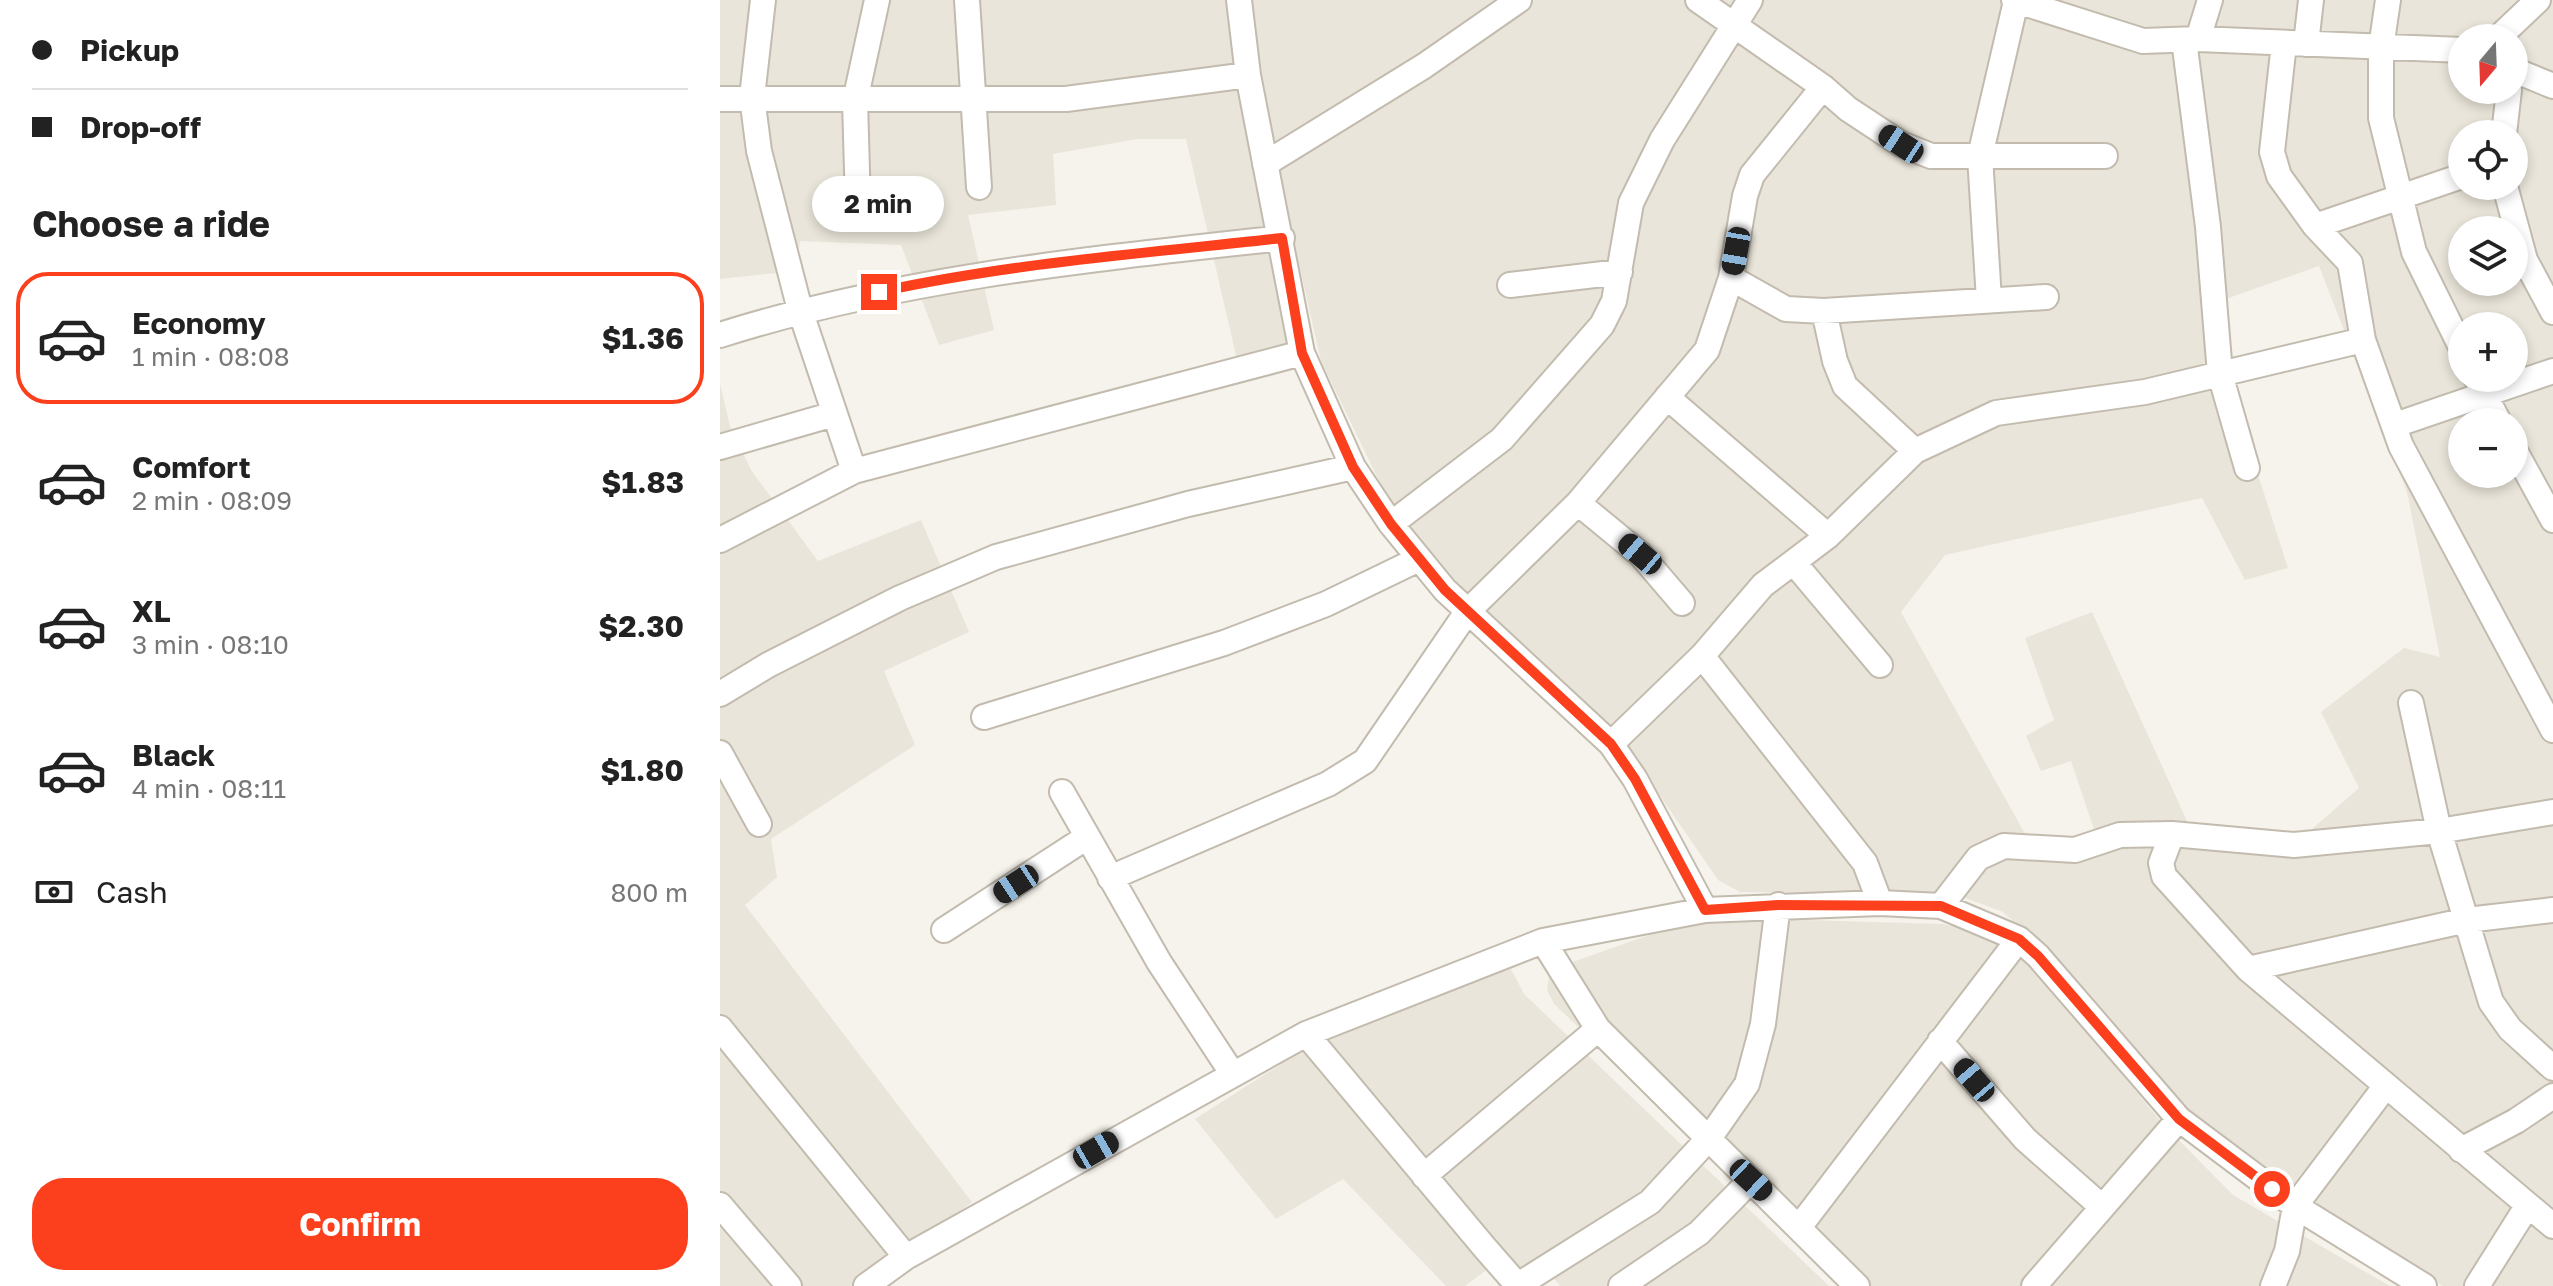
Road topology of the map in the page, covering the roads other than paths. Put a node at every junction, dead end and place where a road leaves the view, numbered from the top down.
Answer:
1 (763, 0) edge
2 (877, 0) edge
3 (967, 0) edge
4 (1239, 0) edge
5 (1519, 0) edge
6 (1698, 0) edge
7 (1750, 0) edge
8 (2015, 0) edge
9 (2210, 0) edge
10 (2311, 0) edge
11 (2388, 0) edge
12 (2538, 0) edge
13 (1733, 22) junction
14 (2516, 24) edge
15 (2191, 39) junction
16 (2295, 44) junction
17 (2381, 48) junction
18 (2448, 50) edge
19 (1248, 75) junction
20 (2528, 76) edge
21 (2553, 86) edge
22 (1823, 87) junction
23 (752, 97) junction
24 (720, 99) edge
25 (974, 100) junction
26 (855, 101) junction
27 (1980, 156) junction
28 (2105, 156) dead end
29 (1265, 164) junction
30 (2448, 181) edge
31 (979, 187) dead end
32 (2401, 196) junction
33 (2509, 200) edge
34 (858, 206) dead end
35 (2315, 226) junction
36 (1282, 238) junction
37 (1620, 272) junction
38 (1731, 278) junction
39 (1510, 285) dead end
40 (2046, 297) dead end
41 (1989, 300) junction
42 (800, 310) junction
43 (1824, 311) junction
44 (2553, 312) edge
45 (2448, 321) edge
46 (720, 335) edge
47 (2363, 340) junction
48 (1302, 353) junction
49 (2553, 371) edge
50 (2220, 374) junction
51 (2528, 376) edge
52 (2467, 392) edge
53 (1667, 397) junction
54 (834, 414) junction
55 (2395, 425) junction
56 (720, 447) edge
57 (1915, 451) junction
58 (1353, 467) junction
59 (2247, 468) dead end
60 (854, 471) junction
61 (2528, 474) edge
62 (1578, 503) junction
63 (2553, 520) edge
64 (1391, 524) junction
65 (1828, 536) junction
66 (720, 540) edge
67 (1419, 559) junction
68 (1795, 564) junction
69 (1682, 603) dead end
70 (1467, 612) junction
71 (1702, 656) junction
72 (1880, 665) dead end
73 (720, 694) edge
74 (2411, 703) dead end
75 (984, 717) dead end
76 (2553, 730) edge
77 (1611, 744) junction
78 (720, 753) edge
79 (1062, 792) dead end
80 (2553, 812) edge
81 (759, 824) dead end
82 (2439, 831) junction
83 (2172, 834) junction
84 (1087, 837) junction
85 (1110, 878) junction
86 (1880, 903) junction
87 (1778, 905) junction
88 (1941, 906) junction
89 (1705, 910) junction
90 (2553, 910) edge
91 (2467, 920) junction
92 (944, 930) dead end
93 (2019, 939) junction
94 (1543, 941) junction
95 (2248, 969) junction
96 (720, 1028) edge
97 (1598, 1029) junction
98 (1306, 1034) junction
99 (1940, 1041) junction
100 (2553, 1068) edge
101 (1232, 1073) junction
102 (2385, 1087) junction
103 (2553, 1096) edge
104 (2179, 1119) junction
105 (1710, 1137) junction
106 (2461, 1150) junction
107 (1424, 1176) junction
108 (1751, 1180) junction
109 (720, 1205) edge
110 (2528, 1205) junction
111 (2295, 1206) junction
112 (2102, 1207) junction
113 (1800, 1226) junction
114 (2553, 1226) edge
115 (906, 1257) junction
116 (789, 1286) edge
117 (866, 1286) edge
118 (1621, 1286) edge
119 (1857, 1286) edge
120 (2034, 1286) edge
121 (2273, 1286) edge
122 (2424, 1286) edge
123 (2477, 1286) edge

1 - 23 street
2 - 26 street
3 - 25 street
4 - 19 street
5 - 29 street
6 - 13 street
7 - 13 street
8 - 15 street
8 - 27 street
9 - 15 street
10 - 16 street
11 - 17 street
12 - 14 street
13 - 22 street
13 - 37 street
15 - 16 street
15 - 50 street
16 - 17 street
16 - 35 street
17 - 18 street
17 - 32 street
19 - 25 street
19 - 29 street
20 - 21 street
22 - 27 street
22 - 38 street
23 - 24 street
23 - 26 street
23 - 42 street
25 - 26 street
25 - 31 street
26 - 34 street
27 - 28 street
27 - 41 street
29 - 36 street
30 - 32 street
32 - 35 street
32 - 45 street
33 - 44 street
35 - 47 street
36 - 42 street
36 - 48 street
37 - 39 street
37 - 64 street
38 - 43 street
38 - 53 street
40 - 41 street
41 - 43 street
42 - 46 street
42 - 54 street
43 - 57 street
47 - 50 street
47 - 55 street
48 - 58 street
48 - 60 street
49 - 51 street
50 - 57 street
50 - 59 street
52 - 55 street
53 - 62 street
53 - 65 street
54 - 56 street
54 - 60 street
55 - 76 street
57 - 65 street
58 - 64 street
58 - 73 street
60 - 66 street
61 - 63 street
62 - 69 street
62 - 70 street
64 - 67 street
65 - 68 street
67 - 70 street
67 - 75 street
68 - 71 street
68 - 72 street
70 - 77 street
70 - 85 street
71 - 77 street
71 - 86 street
74 - 82 street
77 - 89 street
78 - 81 street
79 - 84 street
80 - 82 street
82 - 83 street
82 - 91 street
83 - 88 street
83 - 95 street
84 - 85 street
84 - 92 street
85 - 101 street
86 - 87 street
86 - 88 street
87 - 89 street
87 - 105 street
88 - 93 street
89 - 94 street
90 - 91 street
91 - 95 street
91 - 100 street
93 - 99 street
93 - 104 street
94 - 97 street
94 - 98 street
95 - 102 street
96 - 115 street
97 - 105 street
97 - 107 street
98 - 101 street
98 - 107 street
99 - 112 street
99 - 113 street
101 - 115 street
102 - 106 street
102 - 111 street
103 - 106 street
104 - 111 street
104 - 112 street
105 - 107 street
105 - 108 street
106 - 110 street
108 - 113 street
108 - 118 street
109 - 116 street
110 - 114 street
110 - 123 street
111 - 121 street
111 - 122 street
112 - 120 street
113 - 119 street
115 - 117 street

